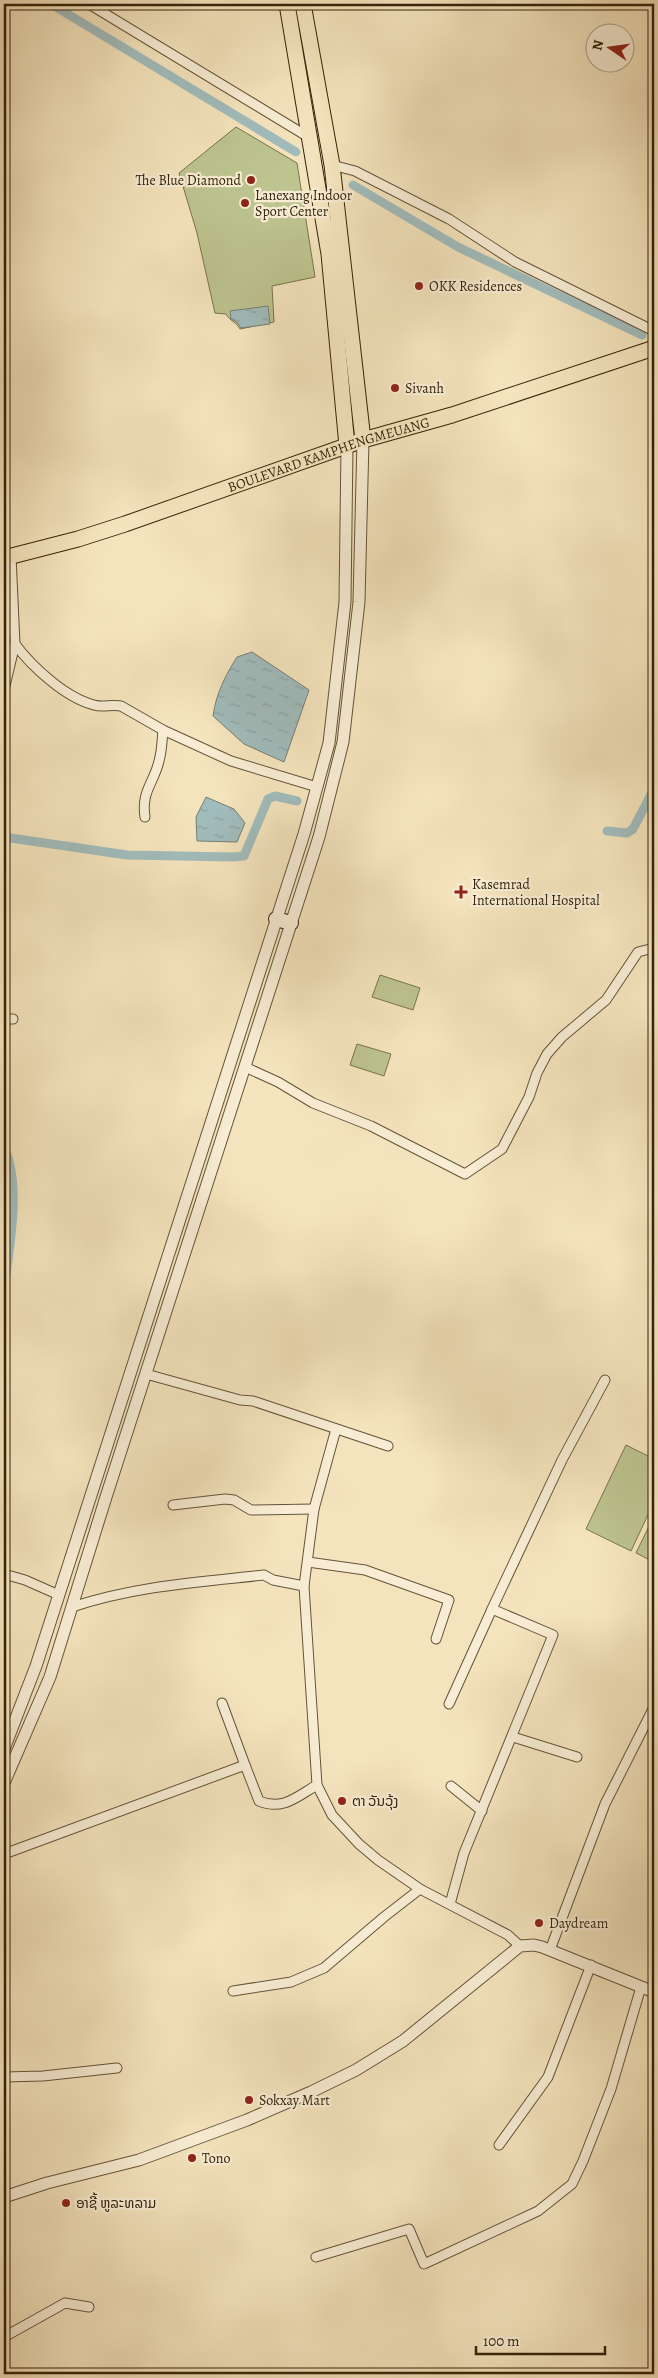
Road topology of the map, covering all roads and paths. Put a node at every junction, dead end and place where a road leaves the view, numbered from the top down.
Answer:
1 (89, 4) edge
2 (287, 4) edge
3 (303, 4) edge
4 (310, 138) junction
5 (332, 165) junction
6 (654, 331) edge
7 (654, 348) edge
8 (364, 440) junction
9 (347, 446) junction
10 (8, 557) edge
11 (15, 644) junction
12 (4, 690) edge
13 (163, 730) junction
14 (317, 787) junction
15 (145, 816) dead end
16 (276, 919) junction
17 (291, 923) junction
18 (654, 948) edge
19 (245, 1067) junction
20 (146, 1374) junction
21 (605, 1380) dead end
22 (336, 1429) junction
23 (388, 1446) dead end
24 (173, 1506) dead end
25 (314, 1509) junction
26 (308, 1562) junction
27 (4, 1574) edge
28 (304, 1586) junction
29 (59, 1595) junction
30 (72, 1607) junction
31 (492, 1609) junction
32 (436, 1639) dead end
33 (222, 1703) dead end
34 (449, 1704) dead end
35 (654, 1707) edge
36 (513, 1737) junction
37 (4, 1749) edge
38 (576, 1757) dead end
39 (246, 1766) junction
40 (4, 1783) edge
41 (317, 1785) junction
42 (451, 1786) dead end
43 (482, 1811) junction
44 (4, 1854) edge
45 (420, 1889) junction
46 (450, 1904) junction
47 (520, 1946) junction
48 (550, 1950) junction
49 (591, 1965) junction
50 (641, 1987) junction
51 (232, 1991) dead end
52 (654, 1992) edge
53 (117, 2068) dead end
54 (4, 2078) edge
55 (499, 2145) dead end
56 (4, 2197) edge
57 (316, 2257) dead end
58 (89, 2306) dead end
59 (4, 2337) edge

1 - 4 street
2 - 4 main road
3 - 5 main road
4 - 9 main road
5 - 6 street
5 - 8 main road
7 - 8 main road, BOULEVARD KAMPHENGMEUANG
8 - 9 main road, BOULEVARD KAMPHENGMEUANG
8 - 17 street
9 - 10 main road, BOULEVARD KAMPHENGMEUANG
9 - 14 street
10 - 11 street
11 - 12 street
11 - 13 street
13 - 14 street
13 - 15 street
14 - 16 street
16 - 17 main road
16 - 29 street
17 - 19 street
18 - 19 street
19 - 20 street
20 - 22 street
20 - 30 street
21 - 31 street
22 - 23 street
22 - 25 street
24 - 25 street
25 - 26 street
26 - 28 street
26 - 32 street
27 - 29 street
28 - 30 street
28 - 41 street
29 - 37 street
30 - 40 street
31 - 34 street
31 - 36 street
33 - 39 street
35 - 48 street
36 - 38 street
36 - 43 street
39 - 41 street
39 - 44 street
41 - 45 street
42 - 43 street
43 - 46 street
45 - 46 street
45 - 51 street
46 - 47 street
47 - 48 street
47 - 56 street
48 - 49 street
49 - 50 street
49 - 55 street
50 - 52 street
50 - 57 street
53 - 54 street
58 - 59 street

